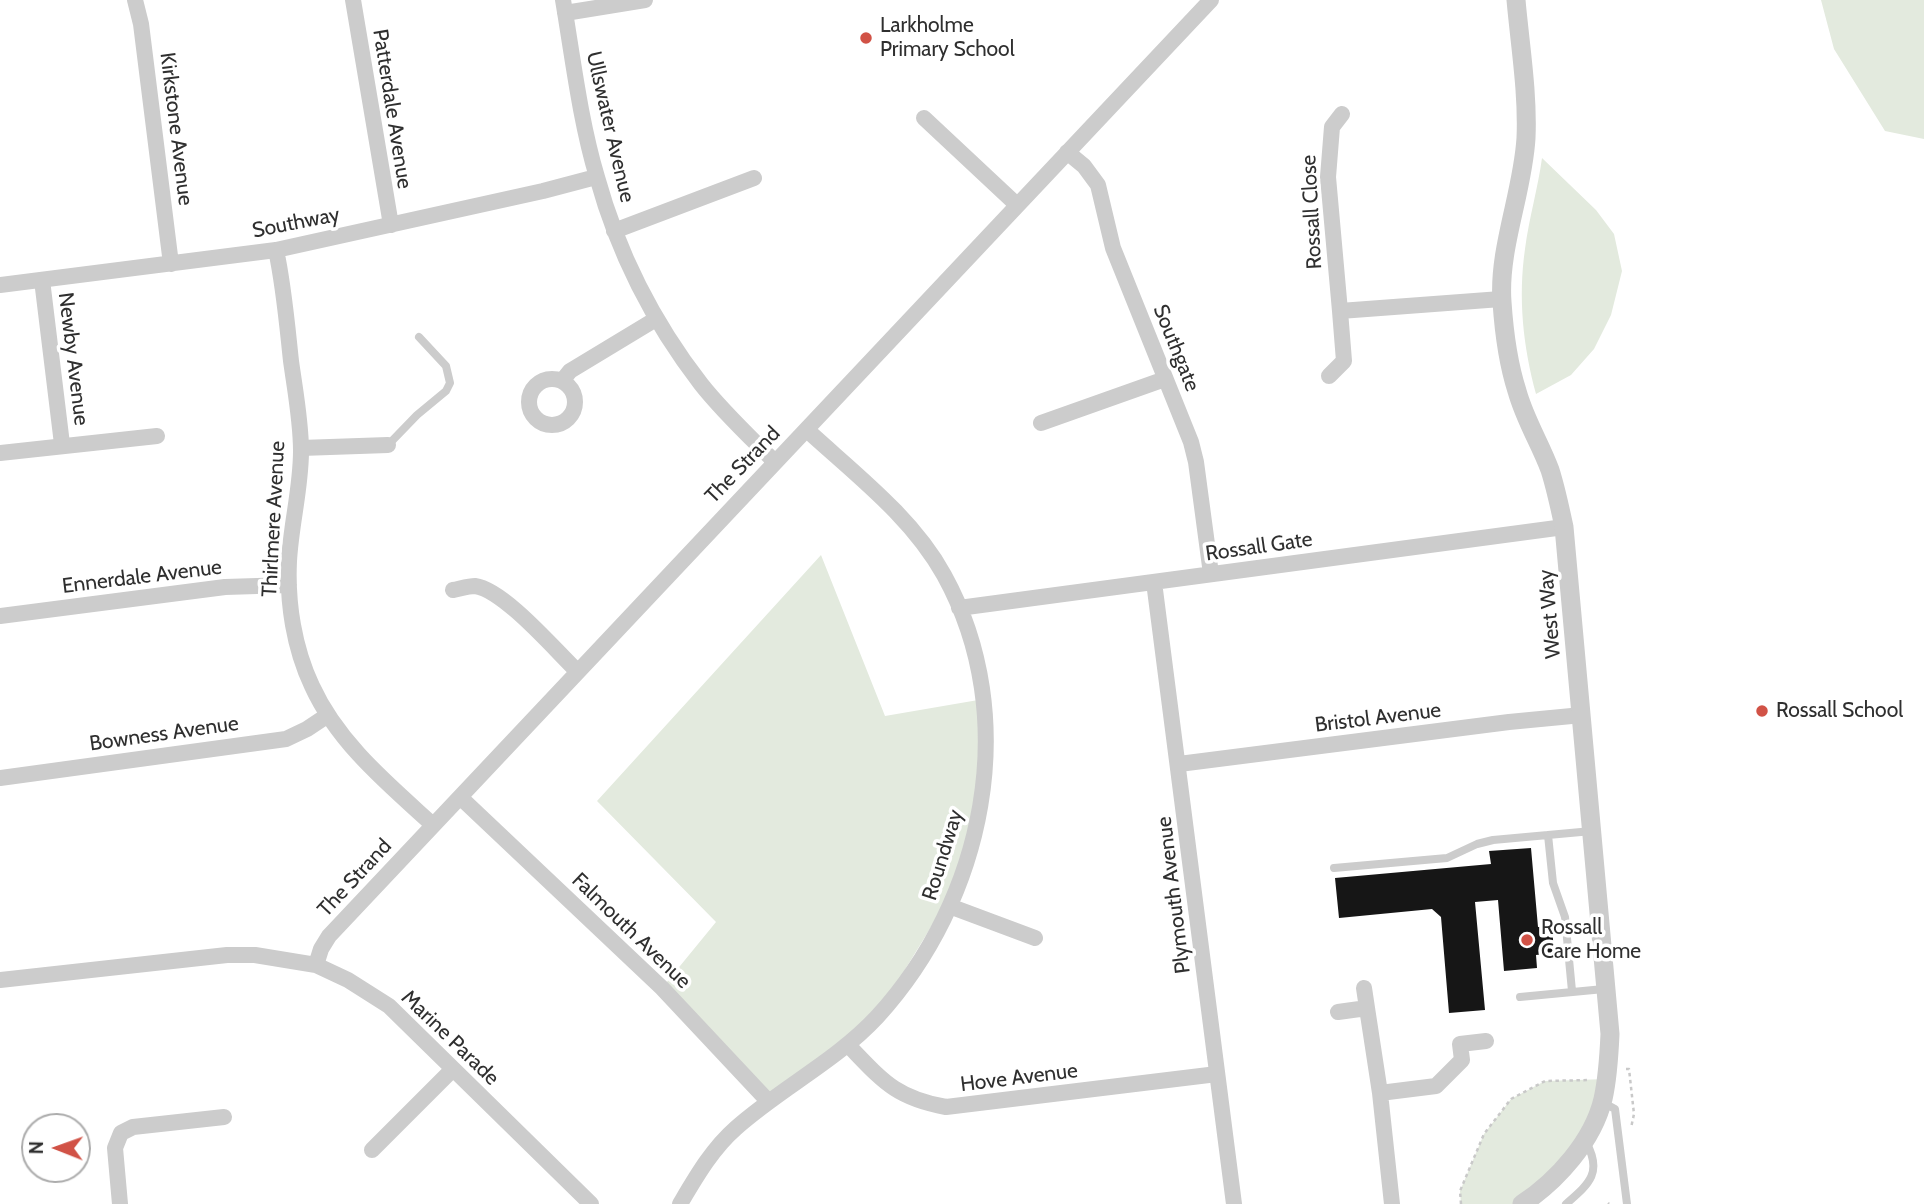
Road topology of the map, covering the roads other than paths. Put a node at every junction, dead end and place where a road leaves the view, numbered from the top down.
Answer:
1 (135, 0) edge
2 (354, 0) edge
3 (645, 0) edge
4 (1211, 0) edge
5 (1516, 0) edge
6 (564, 6) edge
7 (1342, 114) dead end
8 (924, 118) dead end
9 (1067, 152) junction
10 (596, 177) junction
11 (754, 178) dead end
12 (1017, 205) junction
13 (391, 225) junction
14 (614, 231) junction
15 (276, 250) junction
16 (171, 264) junction
17 (42, 279) junction
18 (0, 285) edge
19 (1502, 299) junction
20 (1340, 311) junction
21 (656, 319) junction
22 (419, 337) dead end
23 (1329, 376) dead end
24 (1165, 379) junction
25 (562, 382) dead end
26 (1041, 423) dead end
27 (807, 429) junction
28 (157, 436) dead end
29 (62, 444) junction
30 (388, 445) joint
31 (301, 448) junction
32 (0, 453) edge
33 (774, 461) junction
34 (1564, 527) junction
35 (1211, 574) junction
36 (1154, 582) junction
37 (289, 585) junction
38 (453, 590) dead end
39 (960, 608) junction
40 (0, 616) edge
41 (577, 671) junction
42 (328, 715) junction
43 (1582, 715) junction
44 (1179, 764) junction
45 (0, 778) edge
46 (460, 797) junction
47 (433, 825) junction
48 (1592, 831) junction
49 (1548, 835) junction
50 (1334, 868) dead end
51 (952, 907) junction
52 (1035, 938) dead end
53 (316, 965) junction
54 (0, 980) edge
55 (1364, 988) dead end
56 (1607, 989) junction
57 (1573, 992) junction
58 (1520, 997) dead end
59 (1367, 1008) junction
60 (1338, 1012) dead end
61 (1486, 1041) dead end
62 (848, 1045) junction
63 (453, 1069) junction
64 (1217, 1074) junction
65 (1380, 1093) junction
66 (768, 1101) junction
67 (1602, 1102) junction
68 (224, 1117) dead end
69 (1584, 1139) junction
70 (372, 1150) dead end
71 (120, 1204) edge
72 (591, 1204) edge
73 (680, 1204) edge
74 (1234, 1204) edge
75 (1392, 1204) edge
76 (1522, 1204) edge
77 (1566, 1204) edge
78 (1627, 1204) edge

1 - 16 street, Kirkstone Avenue
2 - 13 street, Patterdale Avenue
3 - 6 street
4 - 9 street, The Strand
5 - 19 street, West Way
6 - 10 street, Ullswater Avenue
7 - 20 street, Rossall Close
8 - 12 street
9 - 12 street, The Strand
9 - 24 street, Southgate
10 - 13 street, Southway
10 - 14 street, Ullswater Avenue
11 - 14 street
12 - 27 street, The Strand
13 - 15 street, Southway
14 - 21 street, Ullswater Avenue
15 - 16 street, Southway
15 - 31 street, Thirlmere Avenue
16 - 17 street, Southway
17 - 18 street, Southway
17 - 29 street, Newby Avenue
19 - 20 street
19 - 34 street, West Way
20 - 23 street, Rossall Close
21 - 25 street
21 - 33 street, Ullswater Avenue
22 - 30 lane
24 - 26 street
24 - 35 street, Southgate
27 - 33 street, The Strand
27 - 39 street, Roundway
28 - 29 street, Newby Avenue
29 - 32 street, Newby Avenue
30 - 31 street
31 - 37 street, Thirlmere Avenue
33 - 41 street, The Strand
34 - 35 street, Rossall Gate
34 - 43 street, West Way
35 - 36 street, Rossall Gate
36 - 39 street, Rossall Gate
36 - 44 street, Plymouth Avenue
37 - 40 street, Ennerdale Avenue
37 - 42 street, Thirlmere Avenue
38 - 41 street
39 - 51 street, Roundway
41 - 46 street, The Strand
42 - 45 street, Bowness Avenue
42 - 47 street, Thirlmere Avenue
43 - 44 street, Bristol Avenue
43 - 48 street, West Way
44 - 64 street, Plymouth Avenue
46 - 47 street, The Strand
46 - 66 street, Falmouth Avenue
47 - 53 street, The Strand
48 - 49 lane
48 - 56 street, West Way
49 - 50 lane
49 - 57 lane
51 - 52 street
51 - 62 street, Roundway
53 - 54 street, Marine Parade
53 - 63 street, Marine Parade
55 - 59 street
56 - 57 lane
56 - 67 street, West Way
57 - 58 lane
59 - 60 street
59 - 65 street
61 - 65 street
62 - 64 street, Hove Avenue
62 - 66 street, Roundway
63 - 70 street
63 - 72 street, Marine Parade
64 - 74 street, Plymouth Avenue
65 - 75 street
66 - 73 street, Roundway
67 - 69 street, West Way
67 - 78 lane
68 - 71 street
69 - 76 street, West Way
69 - 77 lane

